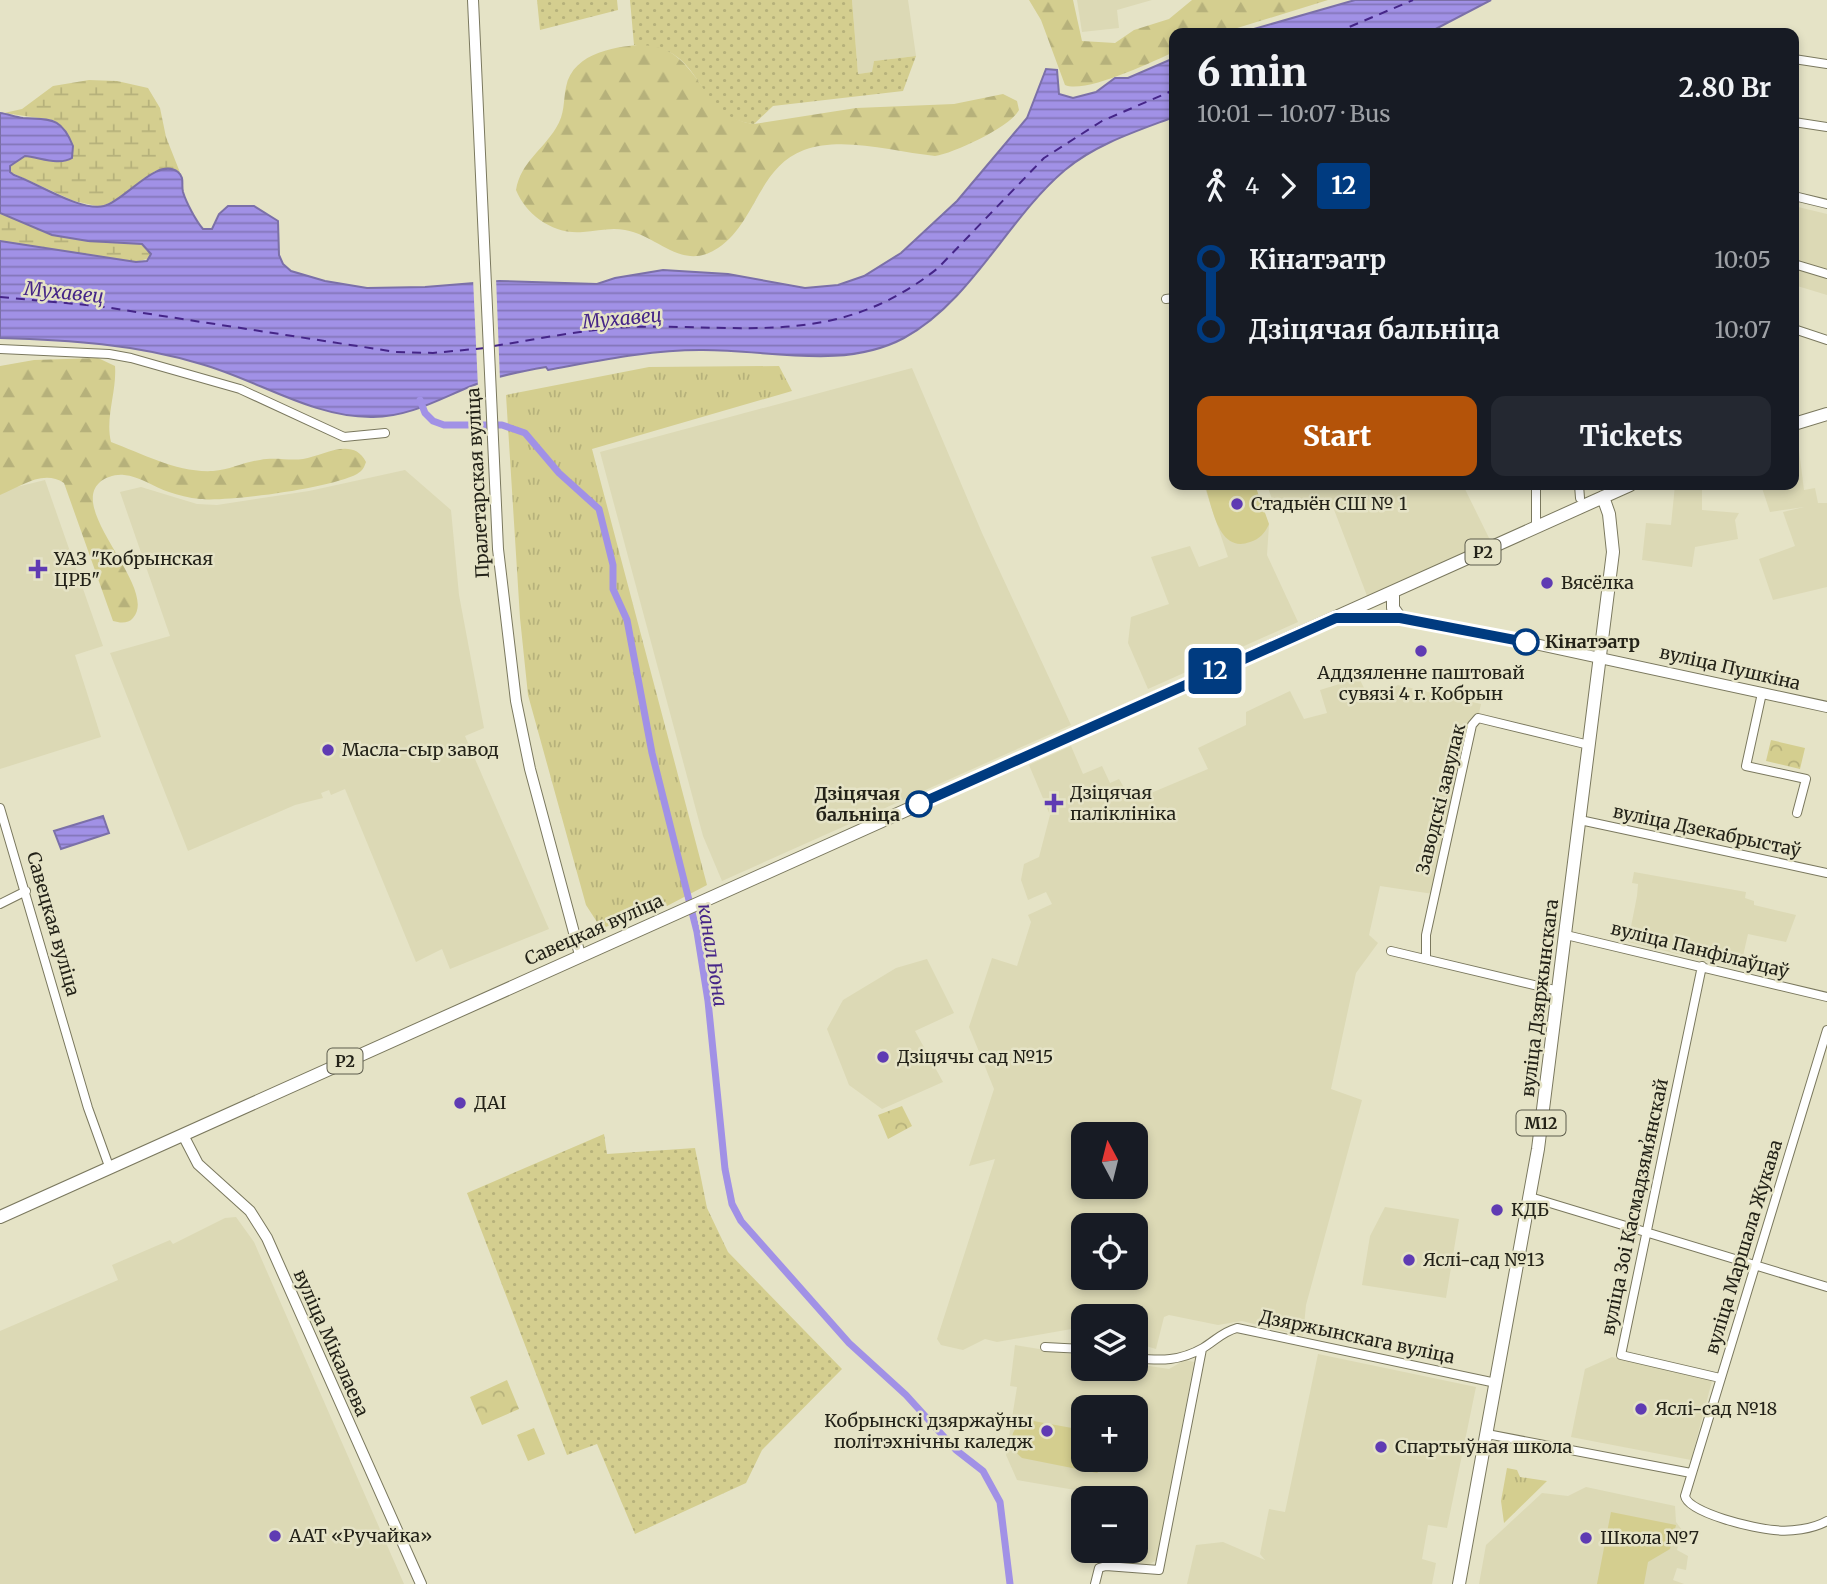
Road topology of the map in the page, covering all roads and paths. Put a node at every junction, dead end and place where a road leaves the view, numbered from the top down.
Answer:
1 (473, 0) edge
2 (1799, 60) edge
3 (1827, 64) edge
4 (1799, 123) edge
5 (1827, 127) edge
6 (1799, 197) edge
7 (1827, 204) edge
8 (1799, 266) edge
9 (1827, 274) edge
10 (1799, 331) edge
11 (1827, 340) edge
12 (0, 349) edge
13 (1827, 414) edge
14 (1799, 422) edge
15 (385, 433) dead end
16 (1536, 490) edge
17 (1579, 490) edge
18 (1619, 490) edge
19 (1603, 497) junction
20 (1580, 498) dead end
21 (1536, 527) junction
22 (1393, 594) junction
23 (1336, 618) junction
24 (1400, 618) junction
25 (1600, 658) junction
26 (1762, 693) junction
27 (1827, 707) edge
28 (1589, 745) junction
29 (0, 808) edge
30 (1797, 813) dead end
31 (1580, 820) junction
32 (1827, 873) edge
33 (26, 891) junction
34 (0, 904) edge
35 (1566, 935) junction
36 (1391, 951) dead end
37 (580, 955) junction
38 (1426, 959) junction
39 (1702, 966) junction
40 (1559, 991) junction
41 (1827, 997) edge
42 (1827, 1030) edge
43 (183, 1135) junction
44 (110, 1169) junction
45 (1530, 1197) junction
46 (0, 1217) edge
47 (1646, 1231) junction
48 (1755, 1264) junction
49 (1827, 1287) edge
50 (1045, 1347) dead end
51 (1071, 1348) edge
52 (1202, 1349) junction
53 (1148, 1359) edge
54 (1720, 1378) junction
55 (1496, 1383) junction
56 (1487, 1434) junction
57 (1691, 1473) junction
58 (1827, 1521) edge
59 (421, 1584) edge
60 (1095, 1584) edge
61 (1459, 1584) edge

1 - 37 main road, Пралетарская вуліца
2 - 3 street
4 - 5 street
6 - 7 street
8 - 9 street
10 - 11 street
12 - 15 street
13 - 14 main road
16 - 21 street
17 - 20 street
18 - 19 main road, Савецкая вуліца / Р2
19 - 21 main road, Савецкая вуліца / Р2
19 - 25 main road, вуліца Дзяржынскага / М12
21 - 22 main road, Савецкая вуліца / Р2
22 - 23 main road, Савецкая вуліца / Р2
22 - 24 main road
23 - 24 main road, вуліца Пушкіна
23 - 37 main road, Савецкая вуліца / Р2
24 - 25 main road, вуліца Пушкіна
25 - 26 main road, вуліца Пушкіна
25 - 28 main road, вуліца Дзяржынскага / М12
26 - 27 main road, вуліца Пушкіна
26 - 30 street
28 - 31 main road, вуліца Дзяржынскага / М12
28 - 38 street, Заводскі завулак
29 - 33 street, Савецкая вуліца
31 - 32 street, вуліца Дзекабрыстаў
31 - 35 main road, вуліца Дзяржынскага / М12
33 - 34 street
33 - 44 street, Савецкая вуліца
35 - 39 street, вуліца Панфілаўцаў
35 - 40 main road, вуліца Дзяржынскага / М12
36 - 38 street
37 - 43 main road, Савецкая вуліца / Р2
38 - 40 street
39 - 41 street, вуліца Панфілаўцаў
39 - 47 street, вуліца Зоі Касмадзямʼянскай
40 - 45 main road, вуліца Дзяржынскага / М12
42 - 48 street, вуліца Маршала Жукава
43 - 44 main road, Савецкая вуліца / Р2
43 - 59 main road, вуліца Мікалаева
44 - 46 main road, Савецкая вуліца / Р2
45 - 47 street
45 - 55 main road, вуліца Дзяржынскага / М12
47 - 48 street
47 - 54 street, вуліца Зоі Касмадзямʼянскай
48 - 49 street
48 - 54 street, вуліца Маршала Жукава
50 - 51 street
52 - 53 street, Дзяржынскага вуліца
52 - 55 street, Дзяржынскага вуліца
52 - 60 street
54 - 57 street, вуліца Маршала Жукава
55 - 56 main road, вуліца Дзяржынскага / М12
56 - 57 street
56 - 61 main road, вуліца Дзяржынскага / М12
57 - 58 street, вуліца Маршала Жукава

